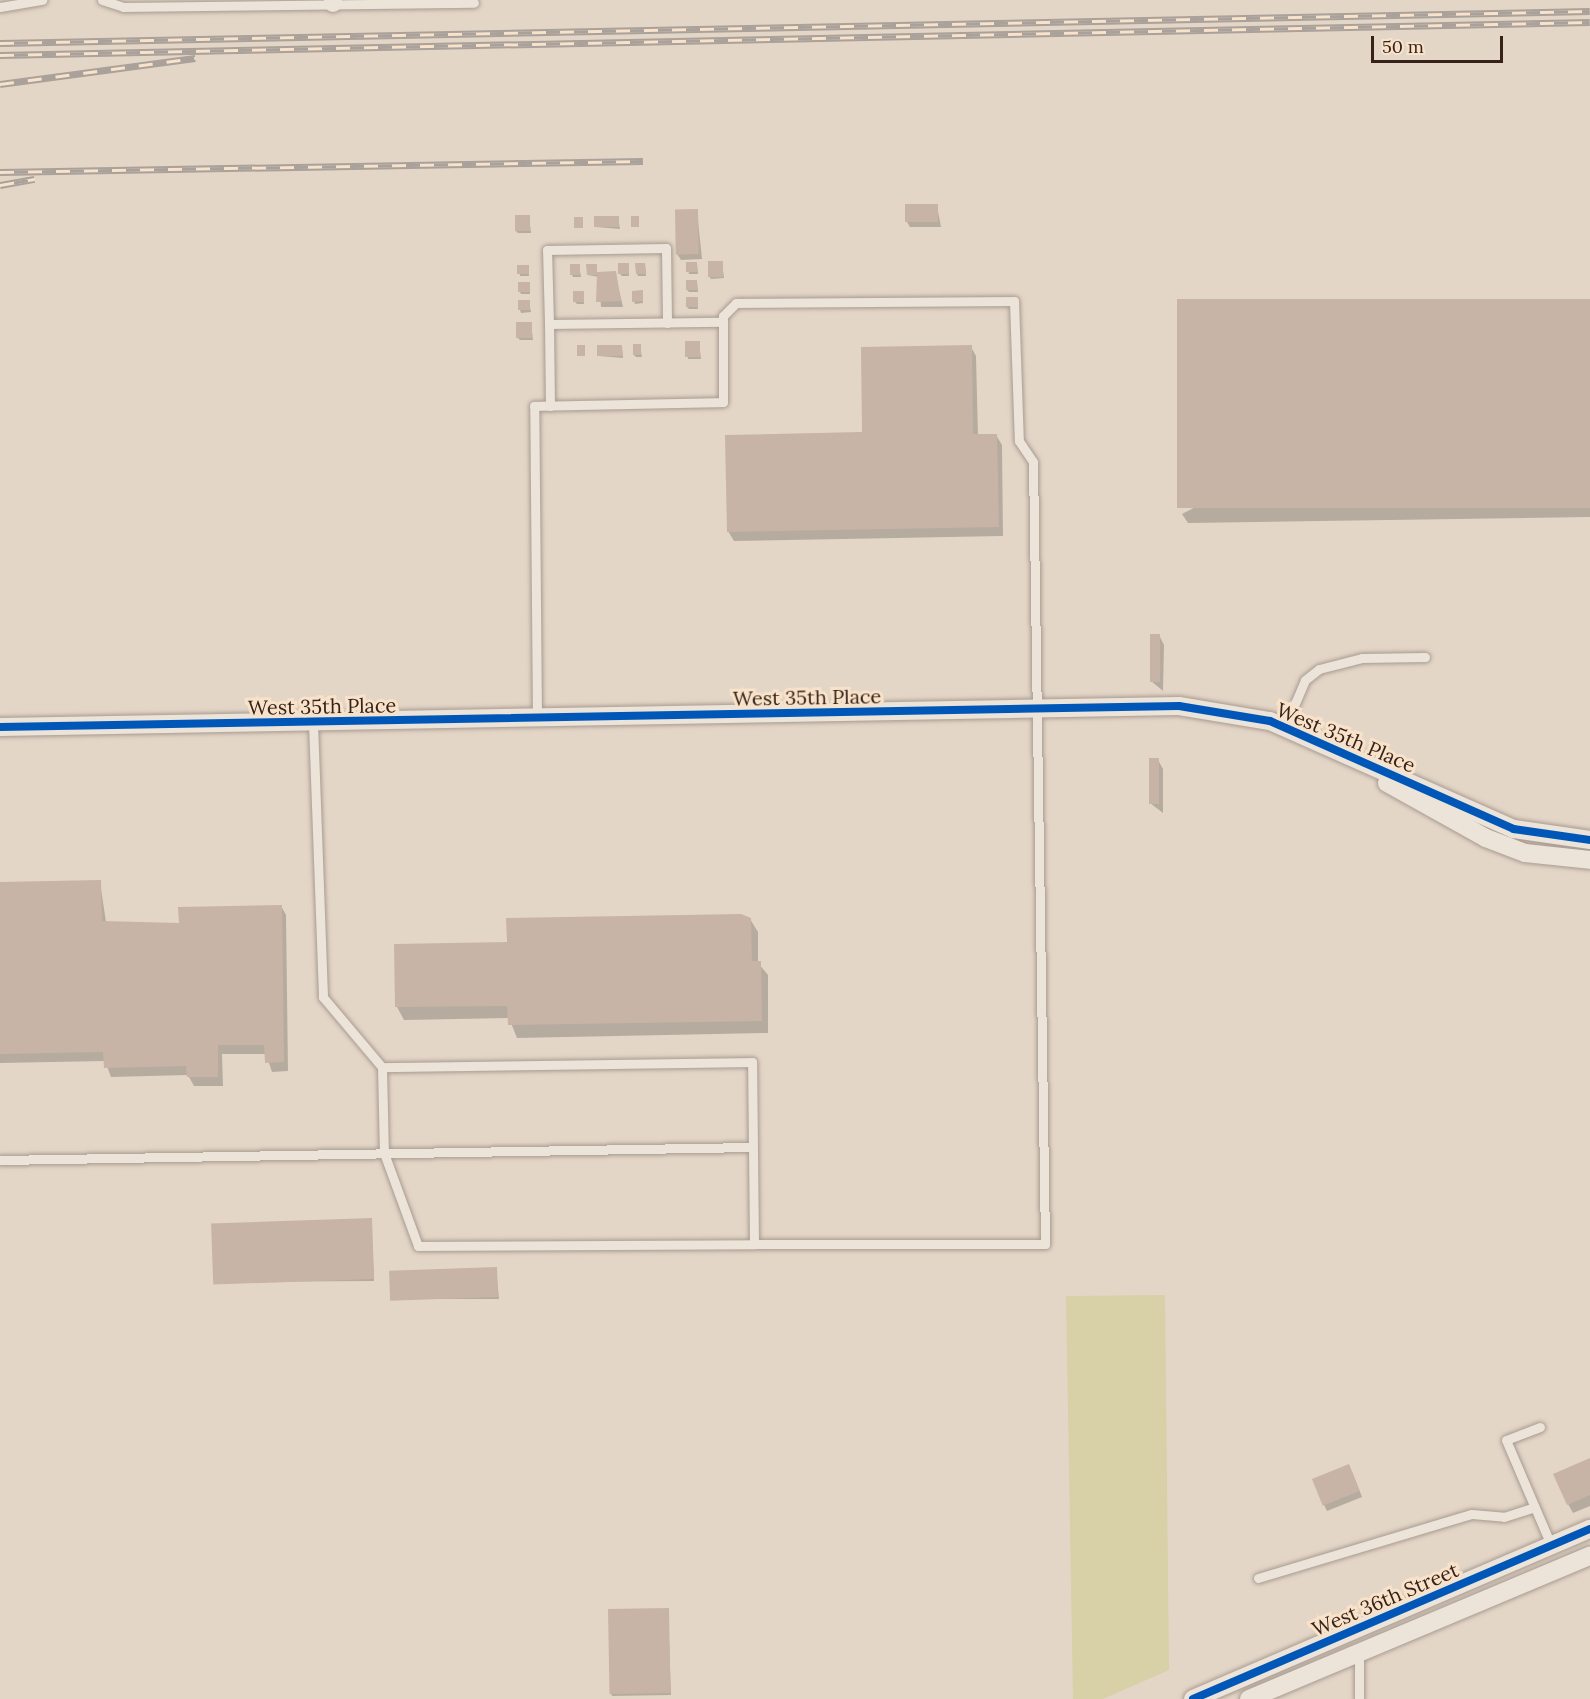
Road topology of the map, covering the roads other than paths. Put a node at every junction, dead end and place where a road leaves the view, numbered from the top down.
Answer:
1 (42, 0) edge
2 (102, 0) edge
3 (333, 1) edge
4 (474, 3) dead end
5 (0, 8) edge
6 (667, 322) junction
7 (723, 322) junction
8 (549, 324) junction
9 (550, 406) junction
10 (1425, 657) dead end
11 (1039, 709) junction
12 (537, 719) junction
13 (313, 723) junction
14 (0, 727) edge
15 (1285, 727) junction
16 (1311, 737) junction
17 (1590, 840) edge
18 (1590, 860) edge
19 (382, 1067) junction
20 (753, 1148) junction
21 (384, 1153) junction
22 (0, 1160) edge
23 (754, 1244) junction
24 (1540, 1427) dead end
25 (1534, 1507) junction
26 (1590, 1528) edge
27 (1551, 1545) junction
28 (1590, 1556) edge
29 (1258, 1578) dead end
30 (1359, 1653) junction
31 (1192, 1699) edge
32 (1249, 1699) edge
33 (1359, 1699) edge

1 - 5 lane
2 - 3 lane
3 - 4 lane
6 - 7 lane
6 - 8 lane
6 - 8 lane
7 - 9 lane
7 - 11 lane
8 - 9 lane
9 - 12 lane
10 - 15 lane
11 - 12 street, West 35th Place
11 - 15 street, West 35th Place
11 - 23 lane
12 - 13 street, West 35th Place
13 - 14 street, West 35th Place
13 - 19 lane
15 - 16 street, West 35th Place
16 - 17 street, West 35th Place
16 - 18 street, West 35th Place
19 - 20 lane
19 - 21 lane
20 - 21 lane
20 - 23 lane
21 - 22 lane
21 - 23 lane
24 - 25 lane
25 - 27 lane
25 - 29 lane
26 - 27 street, West 36th Street
27 - 31 street, West 36th Street
28 - 30 street, West 36th Street
30 - 32 street, West 36th Street
30 - 33 lane

